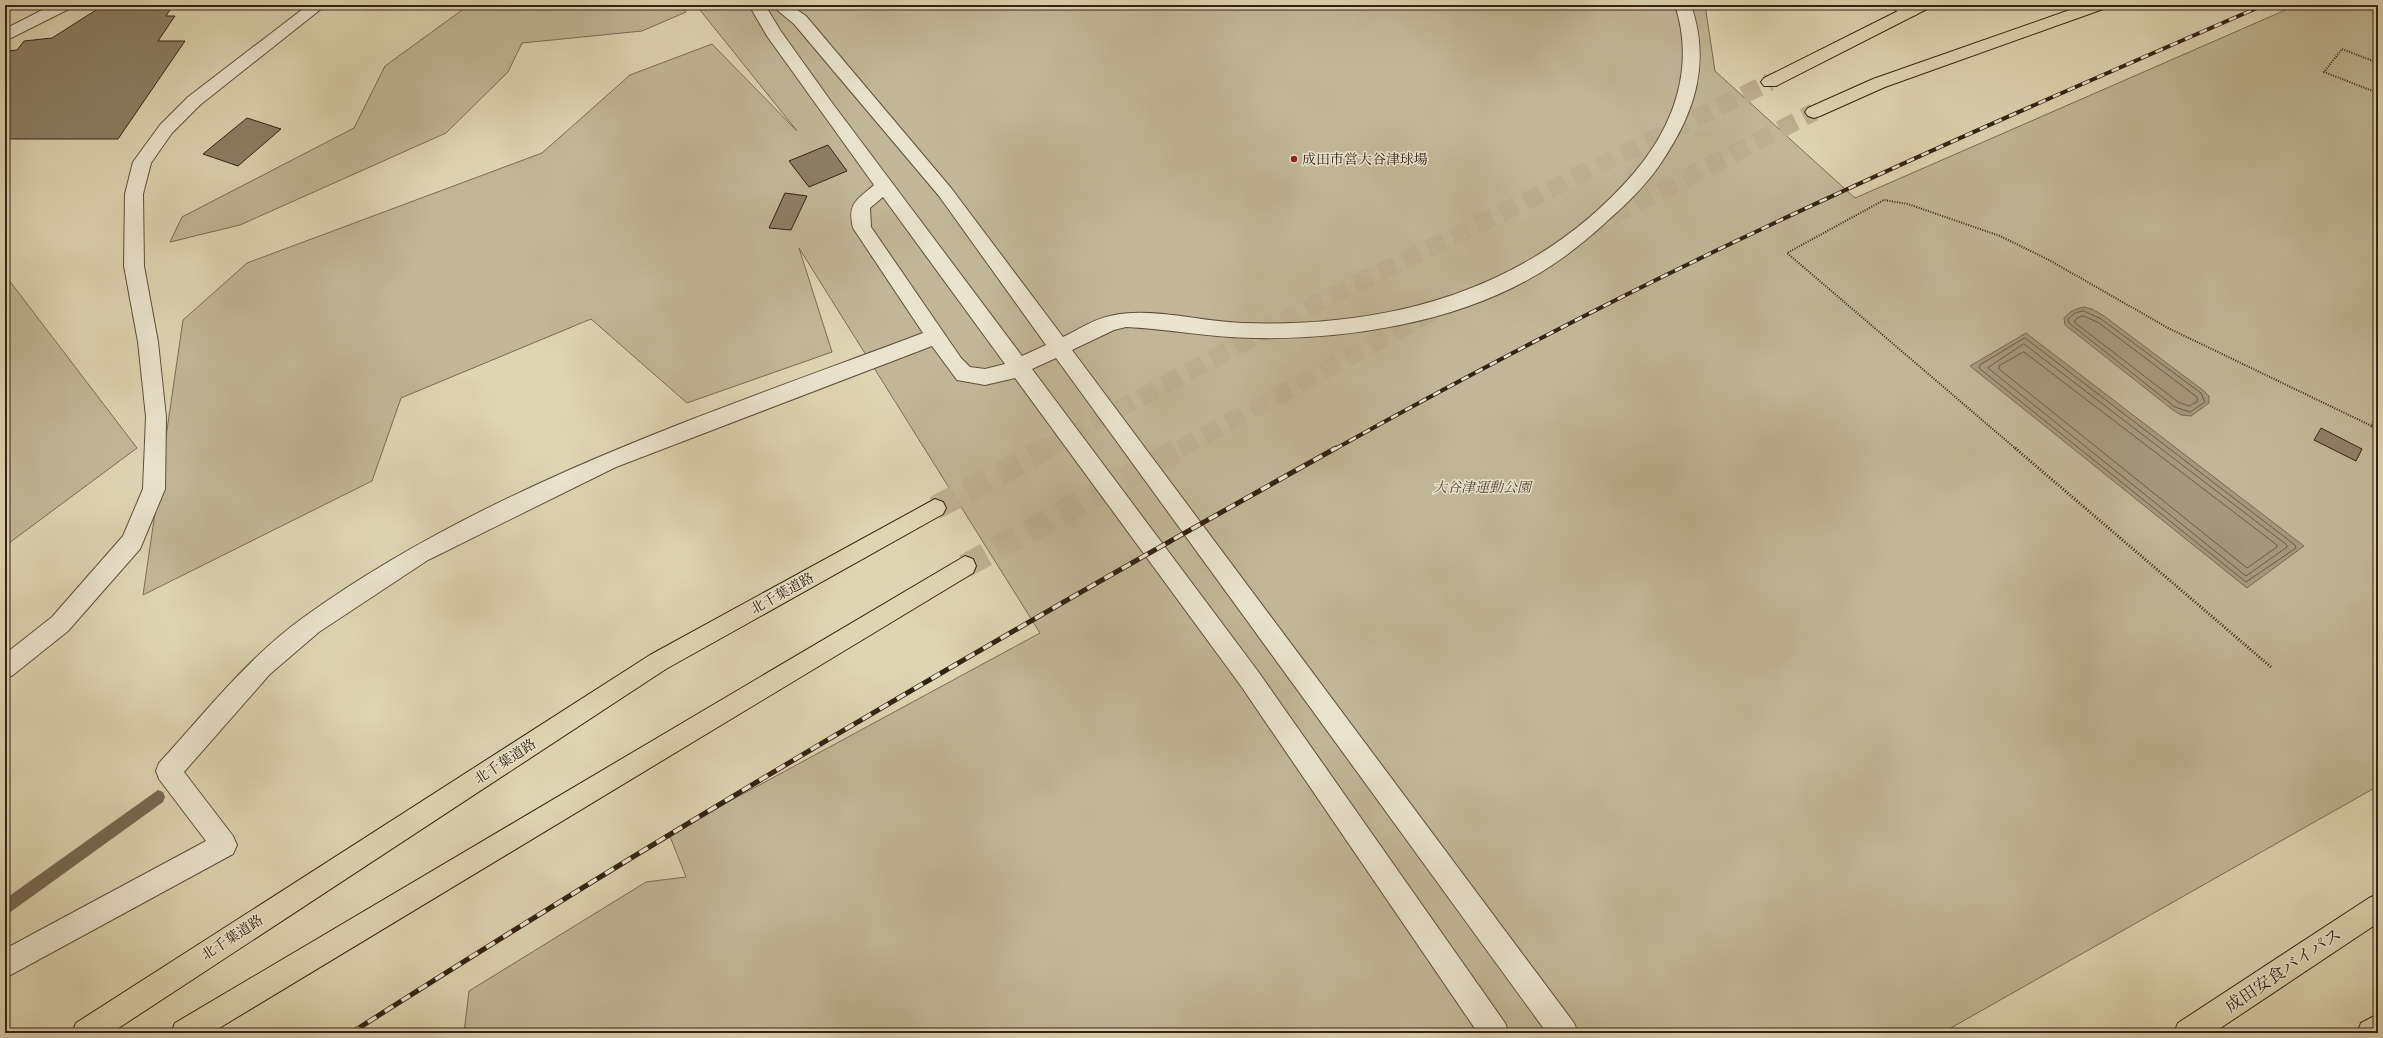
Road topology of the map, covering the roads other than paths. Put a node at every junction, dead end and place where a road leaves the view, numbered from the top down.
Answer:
1 (65, 5) edge
2 (318, 5) edge
3 (756, 5) edge
4 (779, 5) edge
5 (1683, 5) edge
6 (2100, 5) edge
7 (1911, 7) edge
8 (5, 36) edge
9 (1770, 82) tunnel mouth
10 (1814, 112) tunnel mouth
11 (884, 186) junction
12 (936, 336) junction
13 (1059, 347) junction
14 (1018, 367) junction
15 (935, 508) tunnel mouth
16 (965, 566) tunnel mouth
17 (5, 668) edge
18 (2378, 907) edge
19 (5, 964) edge
20 (2378, 1028) edge
21 (86, 1033) edge
22 (185, 1033) edge
23 (1495, 1033) edge
24 (1564, 1033) edge
25 (2188, 1033) edge
26 (2371, 1033) edge

1 - 8 street
2 - 17 street
3 - 11 street
4 - 13 street
5 - 13 street
6 - 10 main road
7 - 9 main road
11 - 12 street
11 - 14 street
12 - 14 street
12 - 19 street
13 - 14 street
13 - 24 street
14 - 23 street
15 - 21 main road, 北千葉道路
16 - 22 main road
18 - 25 main road, 成田安食バイパス
20 - 26 main road

